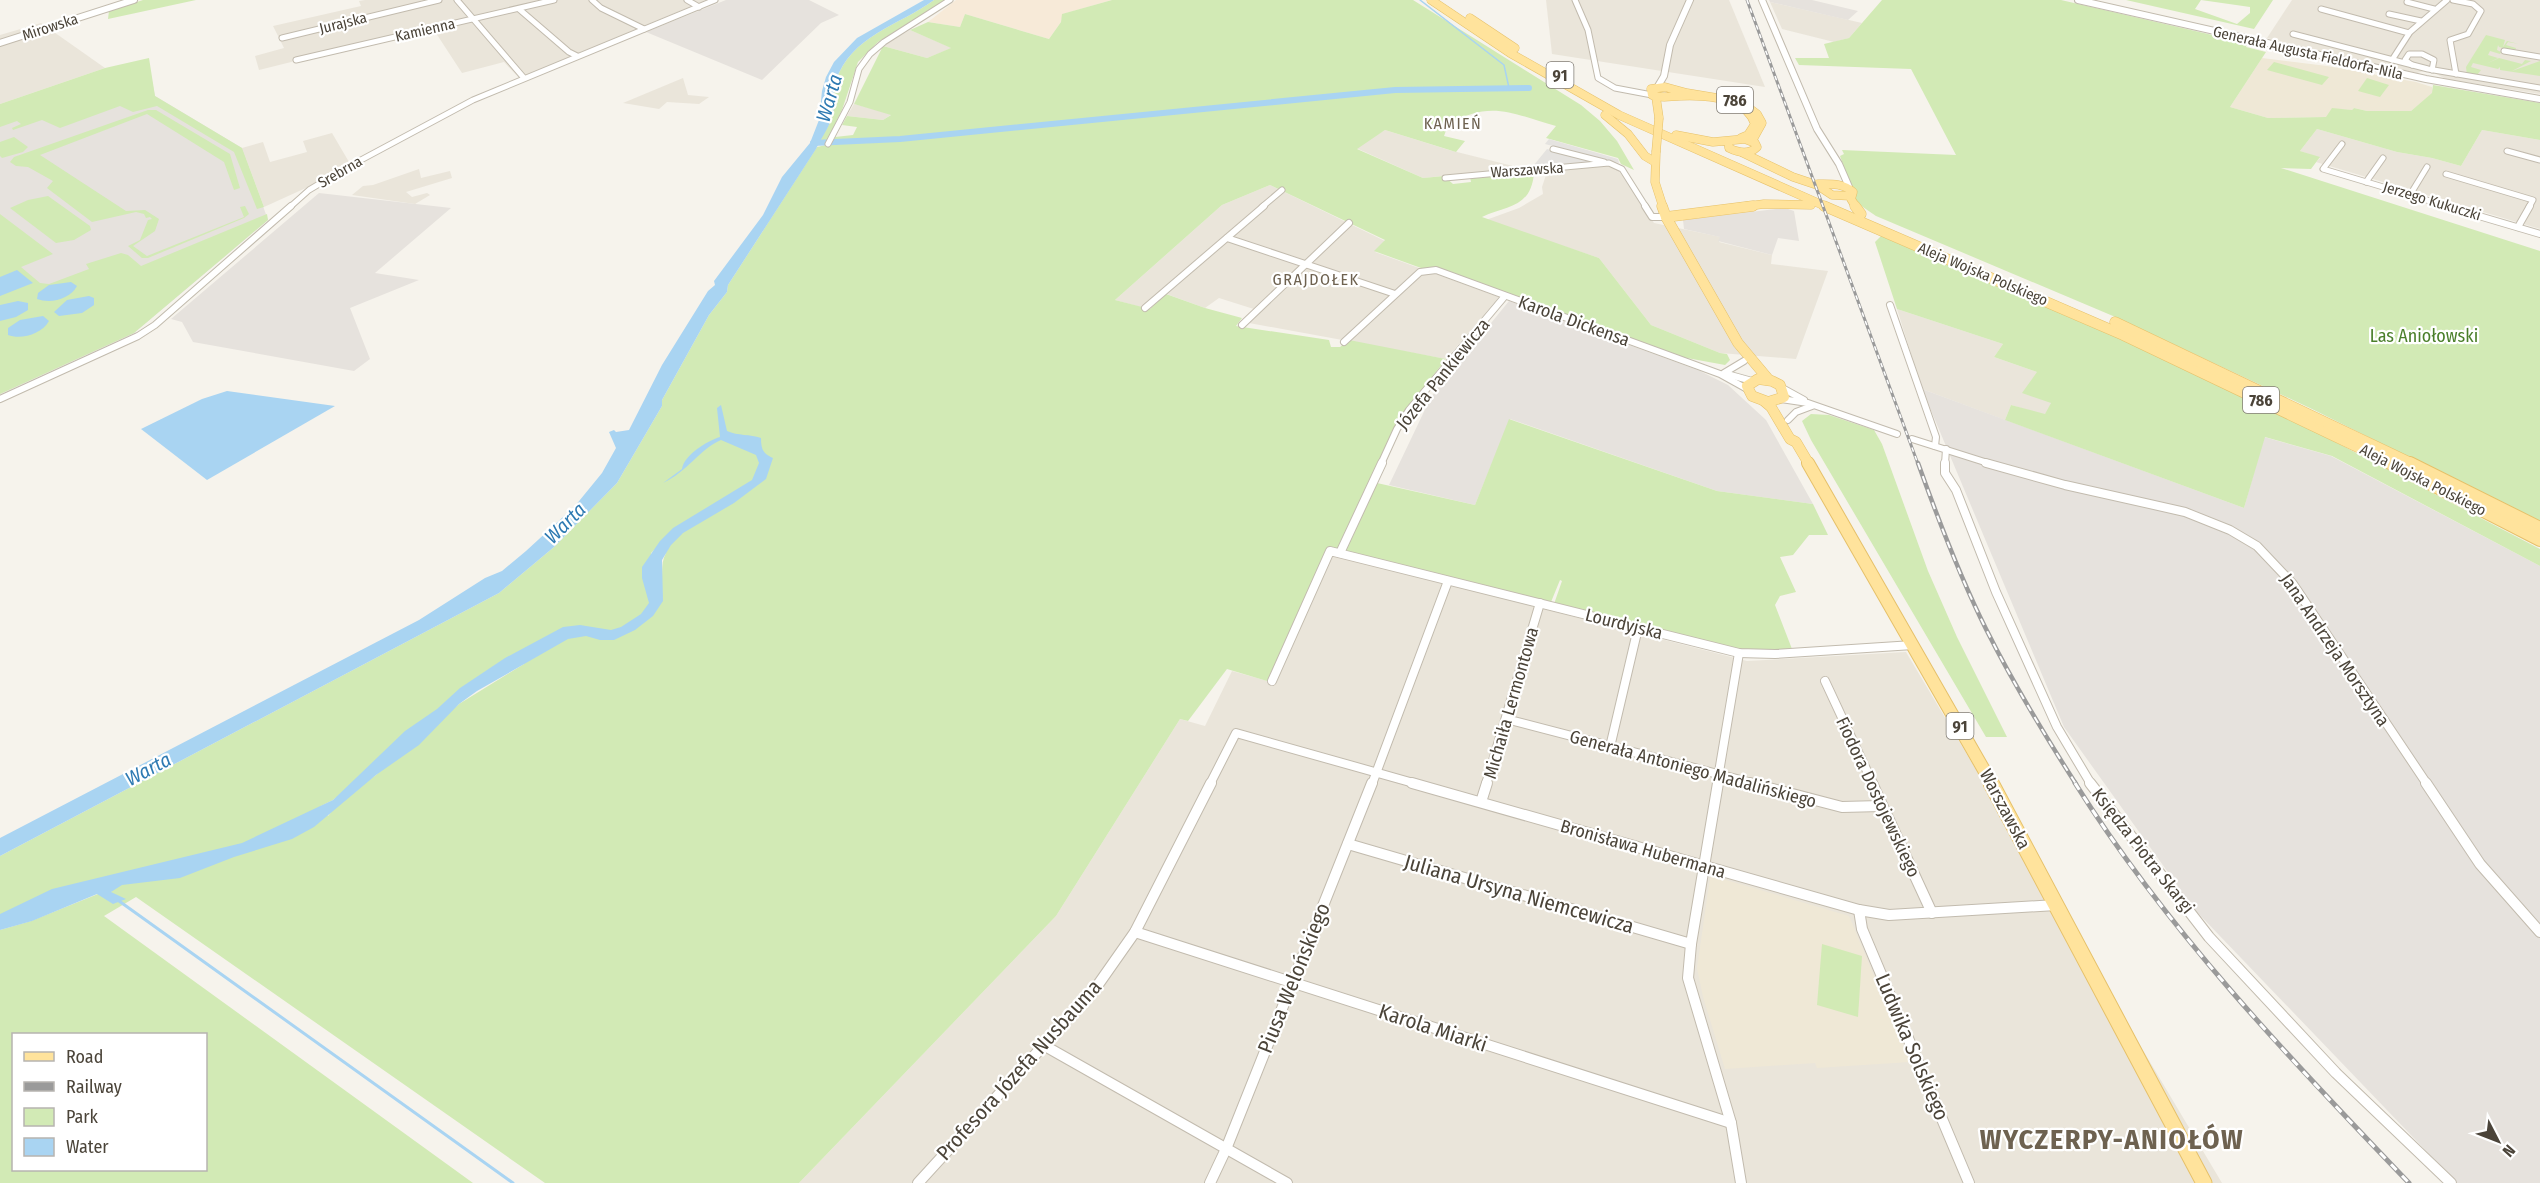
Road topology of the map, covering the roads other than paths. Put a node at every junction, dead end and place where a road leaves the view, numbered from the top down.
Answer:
1 (134, 0) edge
2 (439, 0) edge
3 (458, 0) edge
4 (554, 0) edge
5 (592, 0) edge
6 (687, 0) edge
7 (715, 0) edge
8 (950, 0) edge
9 (1431, 0) edge
10 (1444, 0) edge
11 (1575, 0) edge
12 (1689, 0) edge
13 (1762, 0) edge
14 (2078, 0) edge
15 (2096, 0) edge
16 (2447, 0) edge
17 (2453, 0) edge
18 (2407, 2) dead end
19 (699, 7) junction
20 (519, 9) junction
21 (2321, 9) dead end
22 (2434, 9) junction
23 (2389, 14) dead end
24 (473, 19) junction
25 (2421, 21) junction
26 (644, 29) junction
27 (2409, 33) junction
28 (2293, 34) dead end
29 (282, 38) dead end
30 (0, 44) edge
31 (2504, 51) dead end
32 (577, 56) junction
33 (2540, 57) edge
34 (296, 60) dead end
35 (2392, 60) junction
36 (2414, 66) junction
37 (2429, 72) junction
38 (2456, 74) junction
39 (1664, 76) junction
40 (524, 78) junction
41 (2540, 88) edge
42 (1654, 92) junction
43 (1673, 93) junction
44 (1695, 97) junction
45 (2540, 97) edge
46 (1595, 104) junction
47 (1661, 112) junction
48 (1676, 135) junction
49 (1741, 138) junction
50 (1728, 141) junction
51 (829, 143) dead end
52 (2342, 144) dead end
53 (1753, 146) junction
54 (1553, 148) dead end
55 (2507, 151) dead end
56 (1740, 152) junction
57 (1655, 157) junction
58 (2383, 158) dead end
59 (1760, 160) junction
60 (2540, 160) edge
61 (1609, 163) junction
62 (2427, 167) dead end
63 (2446, 174) dead end
64 (1843, 177) junction
65 (1445, 178) dead end
66 (1758, 179) junction
67 (2366, 182) junction
68 (1830, 186) junction
69 (1282, 190) dead end
70 (1850, 191) junction
71 (2410, 195) junction
72 (1660, 202) junction
73 (1764, 204) junction
74 (1825, 207) junction
75 (1687, 214) junction
76 (1861, 214) junction
77 (1666, 217) junction
78 (1350, 223) dead end
79 (2518, 227) junction
80 (2540, 234) edge
81 (1227, 238) junction
82 (1306, 264) junction
83 (1395, 294) junction
84 (1505, 296) junction
85 (1890, 305) dead end
86 (1145, 308) dead end
87 (1242, 325) dead end
88 (1344, 342) dead end
89 (1738, 343) junction
90 (1744, 361) junction
91 (1722, 374) junction
92 (1769, 380) junction
93 (1750, 383) junction
94 (1781, 396) junction
95 (0, 399) edge
96 (1764, 401) junction
97 (1811, 404) junction
98 (1788, 420) junction
99 (1897, 434) dead end
100 (1912, 439) dead end
101 (1796, 442) junction
102 (1935, 446) junction
103 (1946, 449) junction
104 (2540, 528) edge
105 (2540, 540) edge
106 (1340, 553) junction
107 (1448, 581) junction
108 (1540, 603) junction
109 (1638, 628) junction
110 (1913, 645) junction
111 (1739, 653) junction
112 (1272, 681) dead end
113 (1825, 681) dead end
114 (1506, 719) junction
115 (1236, 734) joint
116 (1610, 747) junction
117 (1377, 773) junction
118 (1718, 776) junction
119 (1481, 802) junction
120 (1881, 806) junction
121 (1348, 844) junction
122 (1704, 867) junction
123 (2057, 905) junction
124 (1859, 910) junction
125 (1932, 913) junction
126 (1135, 932) junction
127 (2540, 932) edge
128 (1691, 944) junction
129 (1291, 983) junction
130 (1045, 1046) junction
131 (1731, 1123) junction
132 (1226, 1149) junction
133 (918, 1183) edge
134 (1210, 1183) edge
135 (1287, 1183) edge
136 (1741, 1183) edge
137 (1969, 1183) edge
138 (2204, 1183) edge
139 (2451, 1183) edge

1 - 30 street, Mirowska
2 - 29 street, Jurajska
3 - 24 street
4 - 20 street, Kamienna
5 - 26 street
6 - 19 street
7 - 19 street, Srebrna
8 - 51 street
9 - 46 main road, Aleja Wojska Polskiego / 91
10 - 48 main road, Aleja Wojska Polskiego / 91
11 - 42 street
12 - 39 street
13 - 64 street
14 - 45 street, Generała Augusta Fieldorfa-Nila
15 - 37 street, Generała Augusta Fieldorfa-Nila
16 - 22 street
17 - 38 street
18 - 22 street
19 - 26 street, Srebrna
20 - 24 street, Kamienna
20 - 32 street
21 - 27 street
22 - 25 street
23 - 25 street
24 - 34 street, Kamienna
24 - 40 street
25 - 27 street
26 - 32 street, Srebrna
27 - 35 street
28 - 35 street
31 - 33 street
32 - 40 street, Srebrna
35 - 36 street
36 - 37 street
36 - 37 street
37 - 38 street
37 - 45 street, Generała Augusta Fieldorfa-Nila
38 - 41 street
39 - 42 street
39 - 43 street
40 - 95 street, Srebrna
42 - 43 main road
42 - 43 main road
42 - 47 main road, Warszawska / 91
43 - 44 main road
43 - 47 main road, Warszawska / 91
43 - 53 main road, 786
44 - 47 main road
44 - 49 main road
46 - 57 main road
46 - 66 main road, Aleja Wojska Polskiego
47 - 57 main road, Warszawska / 91, bridge
48 - 50 main road
48 - 76 main road, Aleja Wojska Polskiego
49 - 50 main road
49 - 53 main road
50 - 56 main road
52 - 67 street, Jerzego Kukuczki
53 - 56 main road
53 - 59 main road
54 - 61 street, Warszawska
55 - 60 street
56 - 59 main road
57 - 72 main road, Warszawska / 91
58 - 67 street
59 - 68 main road
61 - 65 street, Warszawska
61 - 77 street, Warszawska
62 - 71 street
63 - 79 street
64 - 68 street
64 - 70 street
66 - 73 main road
66 - 74 main road, Aleja Wojska Polskiego
67 - 71 street, Jerzego Kukuczki
68 - 70 main road
69 - 81 street
70 - 76 main road
71 - 79 street, Jerzego Kukuczki
72 - 75 main road
72 - 77 main road, Warszawska / 91
73 - 74 main road
73 - 75 main road
74 - 105 main road, Aleja Wojska Polskiego / 786
75 - 77 main road
76 - 104 main road, Aleja Wojska Polskiego / 786
77 - 89 main road, Warszawska / 91
78 - 82 street
79 - 80 street, Jerzego Kukuczki
81 - 82 street
81 - 86 street
82 - 83 street
82 - 87 street
83 - 84 street, Karola Dickensa
83 - 88 street
84 - 91 street, Karola Dickensa
84 - 106 street, Józefa Pankiewicza
85 - 102 street
89 - 90 main road, Warszawska / 91
89 - 92 main road, Warszawska / 91
90 - 91 street
90 - 93 main road, Warszawska / 91
91 - 93 street, Karola Dickensa
92 - 93 main road
92 - 94 main road, 91
93 - 96 main road, 91
94 - 96 main road
94 - 97 street
94 - 98 main road, Warszawska / 91
96 - 101 main road, Warszawska / 91
97 - 98 street
97 - 99 street
98 - 101 main road, Warszawska / 91
100 - 102 street, Jana Andrzeja Morsztyna
101 - 110 main road, Warszawska / 91
102 - 103 street, Jana Andrzeja Morsztyna
103 - 127 street, Jana Andrzeja Morsztyna
103 - 139 street, Księdza Piotra Skargi
106 - 107 street, Lourdyjska
106 - 112 street
107 - 108 street, Lourdyjska
107 - 117 street, Piusa Welońskiego
108 - 109 street, Lourdyjska
108 - 114 street, Michaiła Lermontowa
109 - 111 street, Lourdyjska
109 - 116 street
110 - 111 street, Lourdyjska
110 - 123 main road, Warszawska / 91
111 - 118 street
113 - 120 street, Fiodora Dostojewskiego
114 - 116 street, Generała Antoniego Madalińskiego
114 - 119 street, Michaiła Lermontowa
115 - 117 street, Bronisława Hubermana
115 - 126 street, Profesora Józefa Nusbauma
116 - 118 street, Generała Antoniego Madalińskiego
117 - 119 street, Bronisława Hubermana
117 - 121 street, Piusa Welońskiego
118 - 120 street, Generała Antoniego Madalińskiego
118 - 122 street
119 - 122 street, Bronisława Hubermana
120 - 125 street, Fiodora Dostojewskiego
121 - 128 street, Juliana Ursyna Niemcewicza
121 - 129 street, Piusa Welońskiego
122 - 124 street, Bronisława Hubermana
122 - 128 street
123 - 125 street, Bronisława Hubermana
123 - 138 main road, Warszawska / 91
124 - 125 street, Bronisława Hubermana
124 - 137 street, Ludwika Solskiego
126 - 129 street, Karola Miarki
126 - 130 street, Profesora Józefa Nusbauma
128 - 131 street
129 - 131 street, Karola Miarki
129 - 132 street, Piusa Welońskiego
130 - 132 street
130 - 133 street, Profesora Józefa Nusbauma
131 - 136 street
132 - 134 street, Piusa Welońskiego
132 - 135 street

